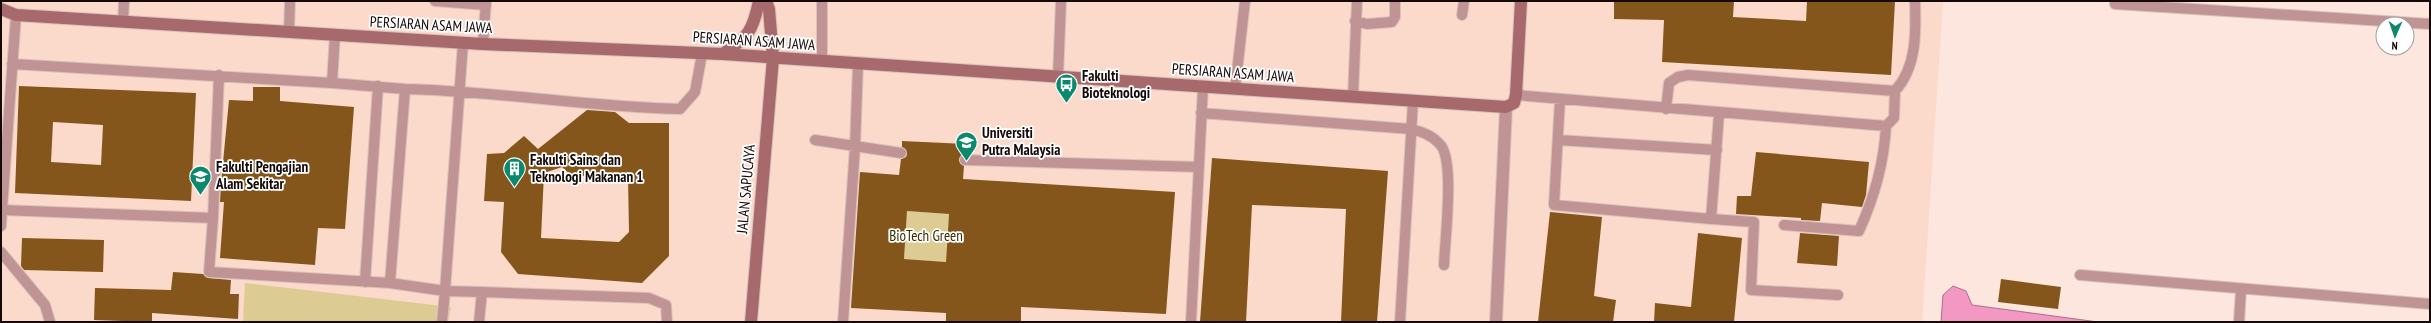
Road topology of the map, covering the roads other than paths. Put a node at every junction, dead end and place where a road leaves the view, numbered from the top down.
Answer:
1 (124, 1) edge
2 (290, 1) edge
3 (435, 1) edge
4 (759, 1) edge
5 (766, 1) edge
6 (822, 1) edge
7 (1061, 1) edge
8 (1245, 1) edge
9 (1356, 1) edge
10 (1395, 1) edge
11 (1464, 1) edge
12 (1522, 1) edge
13 (1915, 1) edge
14 (486, 3) edge
15 (2115, 4) dead end
16 (2148, 4) edge
17 (1, 9) edge
18 (16, 15) junction
19 (1462, 15) dead end
20 (1355, 21) junction
21 (123, 22) junction
22 (2430, 24) edge
23 (289, 32) junction
24 (335, 35) junction
25 (463, 43) junction
26 (483, 44) junction
27 (702, 54) junction
28 (723, 54) junction
29 (773, 58) junction
30 (822, 61) junction
31 (12, 64) junction
32 (858, 64) junction
33 (219, 75) junction
34 (1058, 77) junction
35 (332, 83) junction
36 (378, 86) junction
37 (1203, 87) junction
38 (405, 89) junction
39 (1235, 89) junction
40 (460, 90) junction
41 (1895, 91) junction
42 (1516, 95) junction
43 (1353, 97) junction
44 (1560, 99) junction
45 (1413, 101) junction
46 (1506, 107) junction
47 (1666, 109) junction
48 (1201, 113) junction
49 (1719, 114) junction
50 (1886, 126) junction
51 (1411, 129) junction
52 (815, 140) dead end
53 (1558, 140) junction
54 (855, 147) junction
55 (1717, 150) junction
56 (901, 153) dead end
57 (965, 160) dead end
58 (1198, 168) junction
59 (2, 210) junction
60 (213, 218) junction
61 (1711, 219) junction
62 (1, 226) edge
63 (1784, 226) dead end
64 (1, 252) edge
65 (1444, 265) dead end
66 (2080, 275) dead end
67 (365, 282) junction
68 (390, 283) junction
69 (2241, 290) junction
70 (445, 291) junction
71 (482, 292) junction
72 (1838, 295) dead end
73 (2430, 304) edge
74 (50, 322) edge
75 (442, 322) edge
76 (479, 322) edge
77 (667, 322) edge
78 (751, 322) edge
79 (843, 322) edge
80 (1191, 322) edge
81 (1400, 322) edge
82 (1496, 322) edge
83 (2239, 322) edge

1 - 21 lane
2 - 23 lane
3 - 14 lane
4 - 28 street
5 - 29 street, JALAN SAPUCAYA
6 - 30 lane
7 - 34 lane
8 - 39 lane
9 - 20 lane
10 - 20 lane
11 - 19 lane
12 - 42 street
13 - 41 lane
14 - 26 lane
15 - 16 lane
16 - 22 lane
17 - 18 street, PERSIARAN ASAM JAWA
18 - 21 street, PERSIARAN ASAM JAWA
18 - 31 lane
20 - 43 lane
21 - 23 street, PERSIARAN ASAM JAWA
23 - 24 street, PERSIARAN ASAM JAWA
24 - 25 street, PERSIARAN ASAM JAWA
24 - 35 lane
25 - 26 street, PERSIARAN ASAM JAWA
25 - 40 lane
26 - 27 street, PERSIARAN ASAM JAWA
27 - 28 street, PERSIARAN ASAM JAWA
27 - 40 lane
28 - 29 street, PERSIARAN ASAM JAWA
29 - 30 street, PERSIARAN ASAM JAWA
29 - 78 street, JALAN SAPUCAYA
30 - 32 street, PERSIARAN ASAM JAWA
31 - 33 lane
31 - 59 lane
32 - 34 street, PERSIARAN ASAM JAWA
32 - 54 lane
33 - 35 lane
33 - 60 lane
34 - 37 street, PERSIARAN ASAM JAWA
35 - 36 lane
36 - 38 lane
36 - 67 lane
37 - 39 street, PERSIARAN ASAM JAWA
37 - 48 lane
38 - 40 lane
38 - 68 lane
39 - 43 street, PERSIARAN ASAM JAWA
40 - 70 lane
41 - 47 lane
41 - 50 lane
42 - 44 lane
42 - 46 street
43 - 45 street, PERSIARAN ASAM JAWA
44 - 47 lane
44 - 53 lane
45 - 46 street, PERSIARAN ASAM JAWA
45 - 51 lane
46 - 82 street
47 - 49 lane
48 - 51 lane
48 - 58 lane
49 - 50 lane
49 - 55 lane
50 - 63 lane
51 - 65 lane
51 - 81 lane
52 - 54 lane
53 - 55 lane
53 - 61 lane
54 - 56 lane
54 - 79 lane
55 - 61 lane
57 - 58 lane
58 - 80 lane
59 - 60 lane
59 - 62 lane
60 - 67 lane
61 - 72 lane
64 - 74 lane
66 - 69 lane
67 - 68 lane
68 - 70 lane
69 - 73 lane
69 - 83 lane
70 - 71 lane
70 - 75 lane
71 - 76 lane
71 - 77 lane

